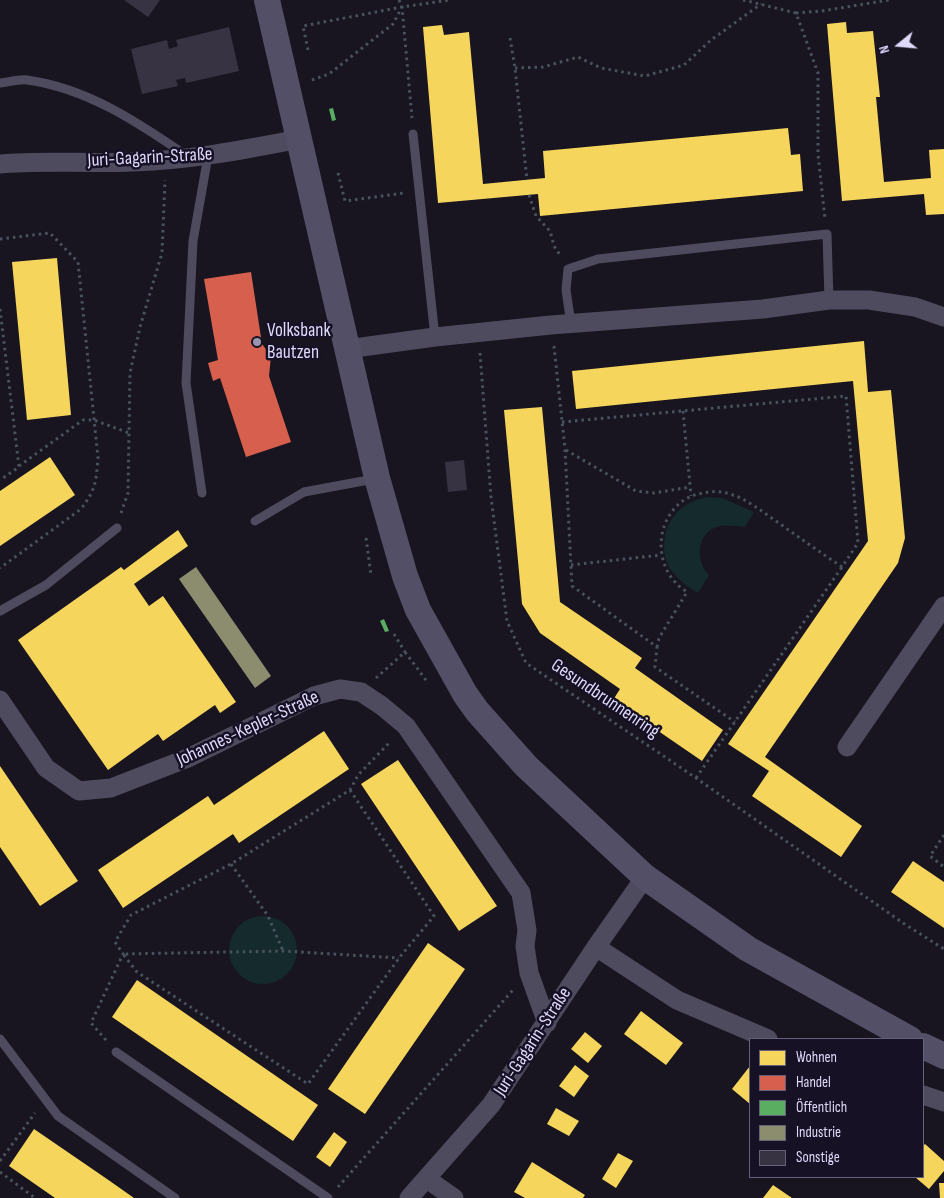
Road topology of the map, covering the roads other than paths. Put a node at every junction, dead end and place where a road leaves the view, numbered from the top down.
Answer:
1 (266, 0) edge
2 (0, 83) edge
3 (413, 134) road end
4 (299, 139) junction
5 (202, 163) junction
6 (0, 164) edge
7 (829, 300) junction
8 (944, 317) edge
9 (571, 324) junction
10 (435, 337) junction
11 (347, 349) junction
12 (377, 478) junction
13 (202, 493) dead end
14 (255, 521) dead end
15 (117, 528) road end
16 (944, 606) edge
17 (0, 611) edge
18 (0, 700) edge
19 (847, 747) dead end
20 (645, 877) junction
21 (596, 946) junction
22 (546, 1023) junction
23 (766, 1038) edge
24 (908, 1038) edge
25 (0, 1039) edge
26 (924, 1046) edge
27 (116, 1052) road end
28 (944, 1056) edge
29 (924, 1095) edge
30 (944, 1102) edge
31 (427, 1179) junction
32 (175, 1198) edge
33 (328, 1198) edge
34 (409, 1198) edge
35 (454, 1198) edge

1 - 4 street
2 - 5 lane
3 - 10 lane
4 - 5 street, Juri-Gagarin-Straße
4 - 11 street
5 - 6 street, Juri-Gagarin-Straße
5 - 13 lane
7 - 8 street
7 - 9 street
7 - 9 lane
9 - 10 street
10 - 11 street
11 - 12 street
12 - 14 lane
12 - 20 street
15 - 17 lane
16 - 19 street
18 - 22 street, Johannes-Kepler-Straße
20 - 21 street, Juri-Gagarin-Straße
20 - 24 street
21 - 22 street, Juri-Gagarin-Straße
21 - 23 street
22 - 31 street, Juri-Gagarin-Straße
25 - 32 lane
26 - 28 street
27 - 33 lane
29 - 30 street
31 - 34 street, Juri-Gagarin-Straße
31 - 35 street

